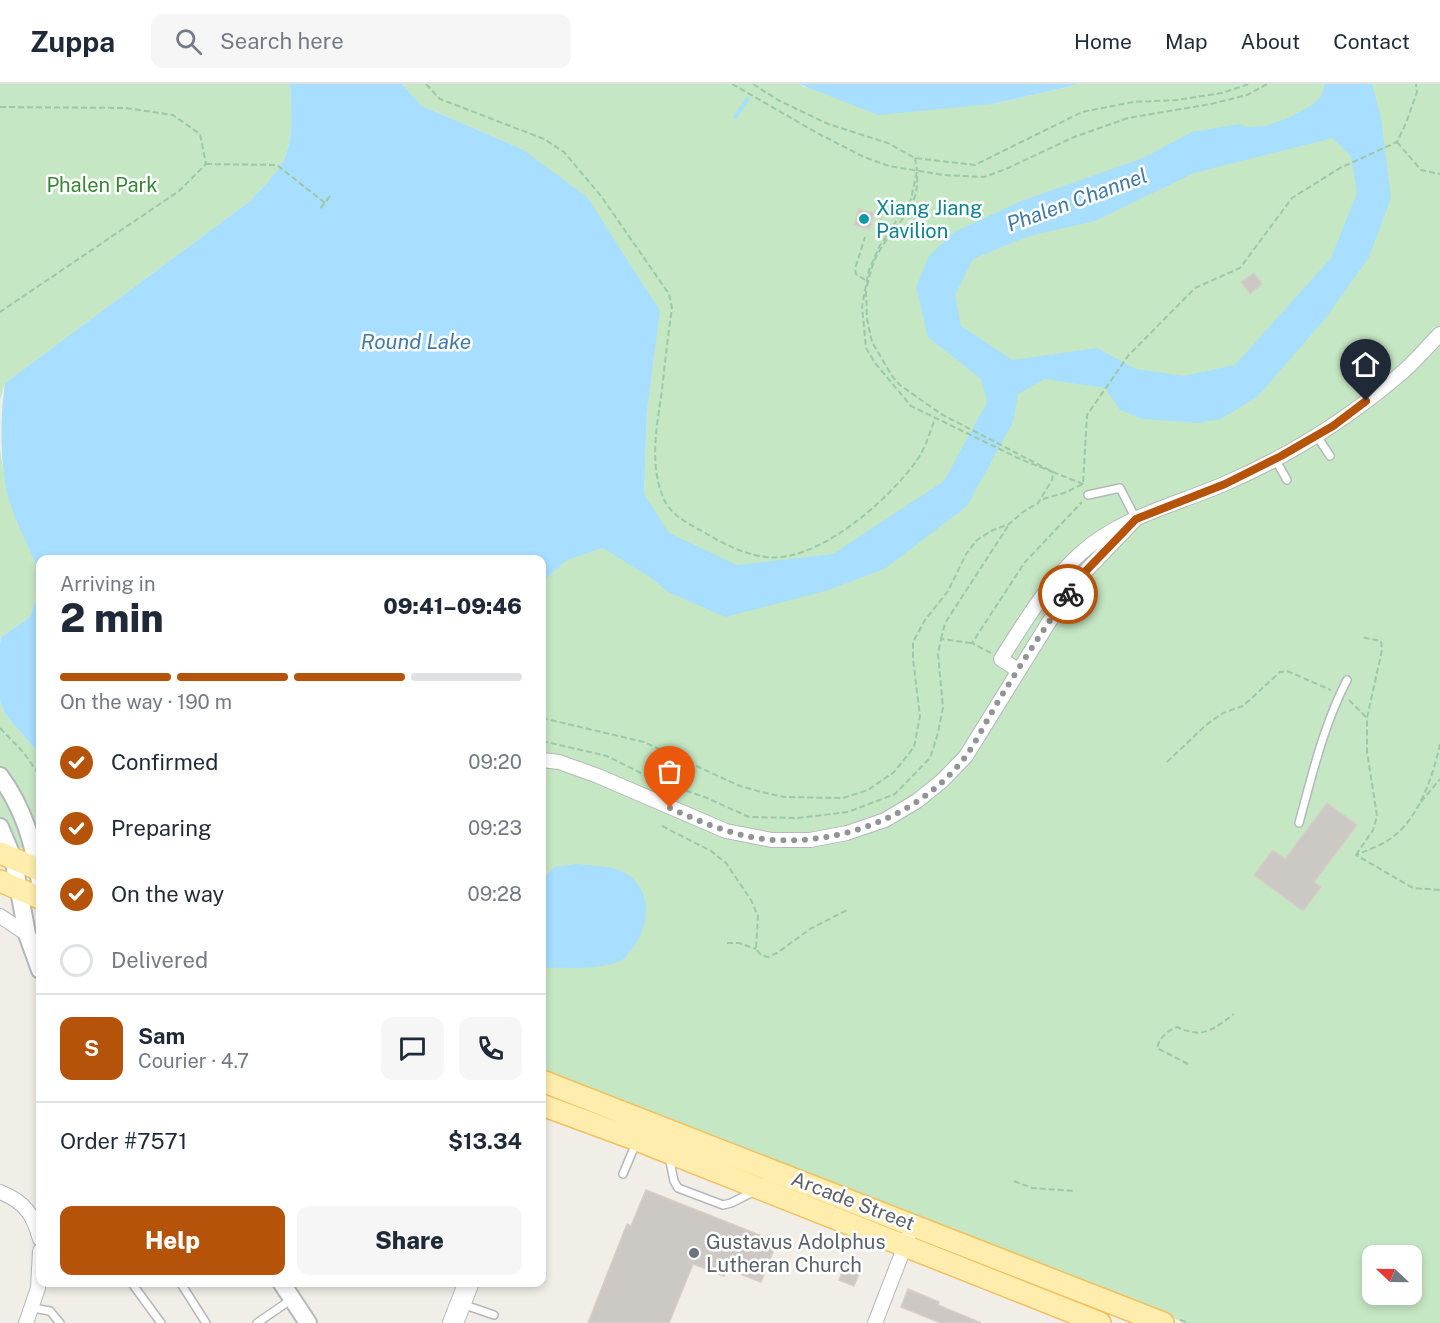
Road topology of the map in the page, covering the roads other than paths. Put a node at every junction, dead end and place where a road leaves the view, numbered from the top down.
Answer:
1 (1440, 334) edge
2 (1317, 436) junction
3 (1330, 456) dead end
4 (1275, 459) junction
5 (1287, 480) dead end
6 (1088, 495) road end
7 (1136, 519) junction
8 (1018, 670) junction
9 (1347, 680) dead end
10 (546, 760) edge
11 (0, 776) edge
12 (1299, 823) dead end
13 (0, 827) edge
14 (6, 856) edge
15 (36, 858) edge
16 (36, 872) edge
17 (9, 885) edge
18 (36, 896) edge
19 (0, 916) edge
20 (27, 934) junction
21 (36, 959) edge
22 (546, 1094) edge
23 (546, 1094) edge
24 (637, 1140) junction
25 (668, 1152) junction
26 (623, 1174) dead end
27 (760, 1188) junction
28 (0, 1192) edge
29 (36, 1223) edge
30 (914, 1225) junction
31 (905, 1246) junction
32 (38, 1287) edge
33 (135, 1287) edge
34 (183, 1287) edge
35 (284, 1287) edge
36 (467, 1287) edge
37 (1095, 1296) junction
38 (292, 1299) junction
39 (461, 1304) junction
40 (33, 1308) junction
41 (494, 1316) dead end
42 (1091, 1321) edge
43 (26, 1323) edge
44 (60, 1323) edge
45 (161, 1323) edge
46 (206, 1323) edge
47 (257, 1323) edge
48 (308, 1323) edge
49 (453, 1323) edge
50 (875, 1323) edge
51 (1163, 1323) edge

1 - 2 street
2 - 3 lane
2 - 4 street
4 - 5 lane
4 - 7 street
6 - 7 lane
7 - 8 street
7 - 8 street
8 - 10 street
9 - 12 lane
11 - 15 street
13 - 14 street
14 - 16 main road
14 - 17 street
17 - 18 main road
17 - 20 street
19 - 20 street
20 - 21 street
22 - 24 main road, Arcade Street
23 - 30 main road, Arcade Street
24 - 25 main road, Arcade Street
24 - 26 lane
25 - 27 main road, Arcade Street
25 - 27 lane
27 - 31 main road, Arcade Street
28 - 29 street
30 - 31 street
30 - 37 main road, Arcade Street
31 - 42 main road, Arcade Street
31 - 50 street
32 - 40 street
33 - 45 lane
34 - 46 lane
35 - 38 street
36 - 39 main road
37 - 42 street
37 - 51 main road, Arcade Street
38 - 47 lane
38 - 48 street
39 - 41 lane
39 - 49 main road
40 - 43 street
40 - 44 lane

